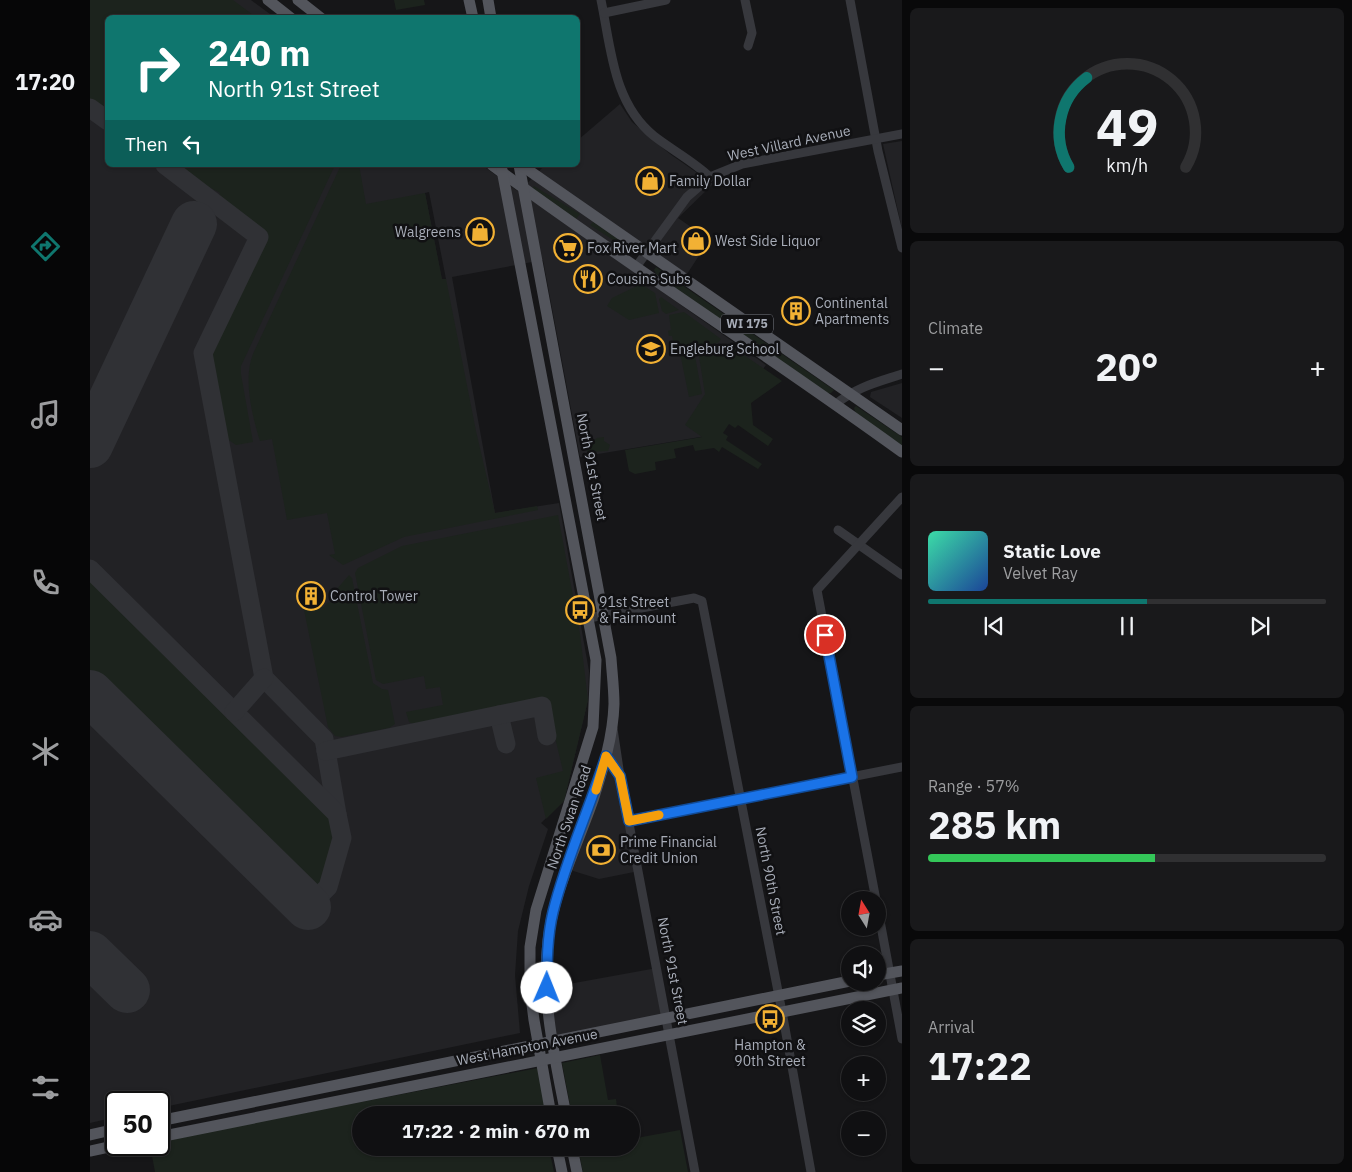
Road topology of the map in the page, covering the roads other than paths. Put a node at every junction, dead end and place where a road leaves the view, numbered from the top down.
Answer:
1 (268, 0) edge
2 (298, 0) edge
3 (469, 0) edge
4 (488, 0) edge
5 (601, 0) edge
6 (666, 0) edge
7 (745, 0) edge
8 (850, 0) edge
9 (604, 12) junction
10 (288, 15) edge
11 (318, 15) edge
12 (472, 15) edge
13 (490, 15) edge
14 (748, 46) dead end
15 (902, 134) edge
16 (876, 139) junction
17 (520, 167) edge
18 (523, 167) edge
19 (501, 169) edge
20 (710, 177) junction
21 (524, 189) junction
22 (556, 212) junction
23 (592, 214) junction
24 (530, 221) junction
25 (579, 228) junction
26 (902, 248) edge
27 (646, 253) junction
28 (636, 267) junction
29 (902, 374) edge
30 (848, 394) junction
31 (836, 404) junction
32 (902, 430) edge
33 (902, 452) edge
34 (902, 497) edge
35 (838, 530) dead end
36 (858, 544) junction
37 (902, 575) edge
38 (603, 615) junction
39 (589, 618) junction
40 (612, 721) junction
41 (593, 727) junction
42 (606, 756) junction
43 (902, 767) edge
44 (620, 776) junction
45 (852, 777) junction
46 (742, 800) junction
47 (629, 821) junction
48 (874, 891) edge
49 (883, 936) edge
50 (902, 971) edge
51 (890, 973) junction
52 (886, 974) edge
53 (841, 983) edge
54 (897, 989) edge
55 (779, 995) junction
56 (782, 1012) junction
57 (667, 1018) junction
58 (670, 1034) junction
59 (902, 1039) edge
60 (552, 1040) junction
61 (538, 1043) junction
62 (554, 1056) junction
63 (540, 1059) junction
64 (549, 1106) edge
65 (564, 1106) edge
66 (170, 1119) edge
67 (105, 1131) edge
68 (90, 1134) edge
69 (170, 1135) edge
70 (105, 1148) edge
71 (90, 1151) edge
72 (559, 1156) edge
73 (574, 1156) edge
74 (562, 1172) edge
75 (577, 1172) edge
76 (695, 1172) edge
77 (811, 1172) edge

1 - 10 main road
2 - 11 main road
3 - 12 main road
4 - 13 main road
5 - 9 street
6 - 9 street
7 - 14 street
8 - 16 street
9 - 20 street
15 - 16 street, West Villard Avenue
16 - 20 street, West Villard Avenue
16 - 26 street
17 - 21 main road, North 91st Street
18 - 23 main road, WI 175
19 - 21 main road, WI 175
19 - 39 main road
20 - 27 street, West Villard Avenue
21 - 22 main road, WI 175
21 - 24 main road, North 91st Street
22 - 24 main road
22 - 25 main road, WI 175
23 - 25 main road
23 - 27 main road, WI 175
24 - 38 main road, North 91st Street
25 - 28 main road, WI 175
27 - 28 street, West Villard Avenue
27 - 30 main road, WI 175
28 - 31 main road, WI 175
29 - 30 street
30 - 31 street
30 - 32 main road, WI 175
31 - 33 main road, WI 175
34 - 36 street
35 - 36 street
36 - 37 street
36 - 45 street
38 - 39 street
38 - 40 main road, North 91st Street
38 - 46 street, North 90th Street
39 - 41 main road
40 - 42 main road, North Swan Road
40 - 44 street, North 91st Street
41 - 42 main road
41 - 61 main road, North Swan Road
42 - 44 street, North 91st Street
42 - 60 main road, North Swan Road
43 - 45 street
44 - 47 street, North 91st Street
45 - 46 street
45 - 48 street
46 - 47 street
46 - 55 street, North 90th Street
47 - 57 street, North 91st Street
49 - 51 street
50 - 51 main road
51 - 52 main road
51 - 54 street
53 - 55 main road, West Hampton Avenue
54 - 56 main road, West Hampton Avenue
54 - 59 street
55 - 56 street, North 90th Street
55 - 57 main road, West Hampton Avenue
56 - 58 main road, West Hampton Avenue
56 - 77 street, North 90th Street
57 - 58 street, North 91st Street
57 - 60 main road, West Hampton Avenue
58 - 62 main road, West Hampton Avenue
58 - 76 street, North 91st Street
60 - 61 main road, West Hampton Avenue
60 - 62 main road, North Swan Road
61 - 63 main road, North Swan Road
61 - 66 main road, West Hampton Avenue
62 - 63 main road, West Hampton Avenue
62 - 65 main road, North Swan Road
63 - 64 main road, North Swan Road
63 - 69 main road, West Hampton Avenue
67 - 68 main road
70 - 71 main road
72 - 74 main road
73 - 75 main road

